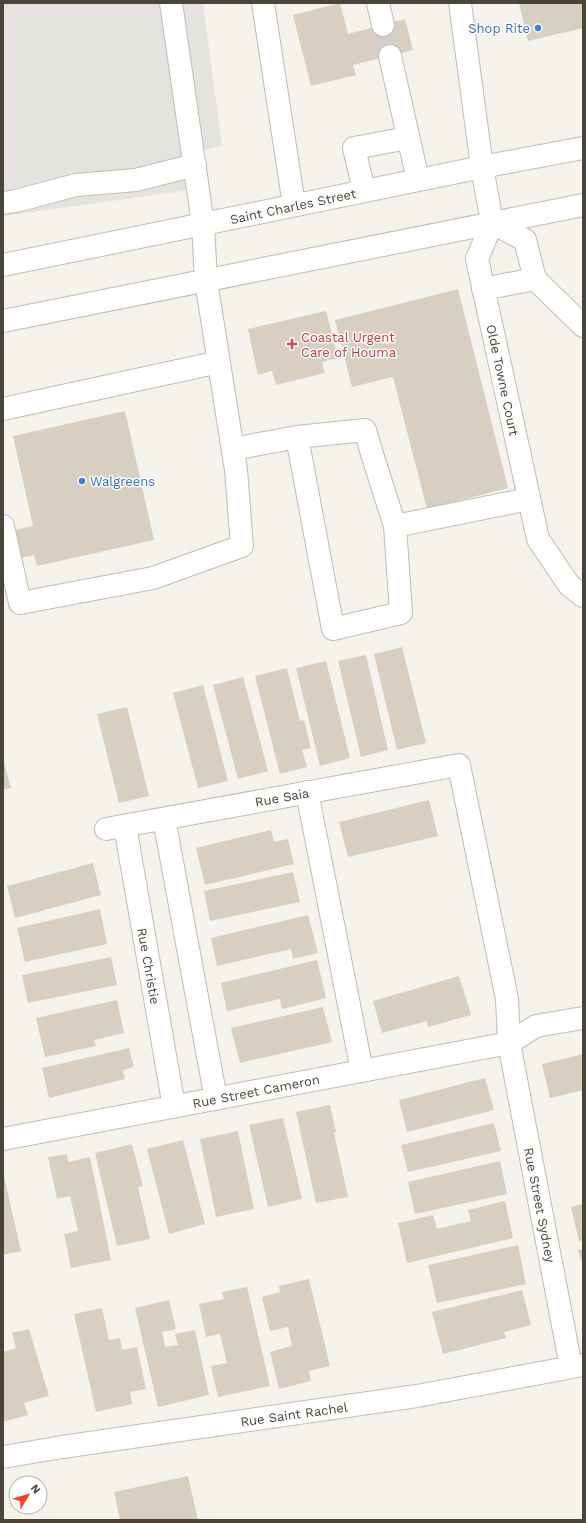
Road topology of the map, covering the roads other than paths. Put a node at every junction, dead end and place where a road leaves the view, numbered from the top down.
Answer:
1 (171, 3) edge
2 (263, 3) edge
3 (378, 3) edge
4 (460, 3) edge
5 (383, 25) tunnel mouth
6 (390, 56) tunnel mouth
7 (408, 138) junction
8 (583, 148) edge
9 (195, 165) junction
10 (482, 167) junction
11 (418, 180) junction
12 (364, 191) junction
13 (3, 203) edge
14 (294, 205) junction
15 (583, 205) edge
16 (492, 223) junction
17 (204, 224) junction
18 (3, 265) edge
19 (536, 279) junction
20 (206, 281) junction
21 (483, 289) junction
22 (3, 321) edge
23 (583, 326) edge
24 (219, 362) junction
25 (3, 409) edge
26 (297, 437) junction
27 (233, 449) junction
28 (529, 499) junction
29 (3, 526) edge
30 (395, 526) junction
31 (9, 581) edge
32 (583, 596) edge
33 (459, 765) joint
34 (307, 792) junction
35 (164, 819) junction
36 (115, 828) joint
37 (583, 1018) edge
38 (509, 1043) junction
39 (362, 1071) junction
40 (216, 1099) junction
41 (174, 1107) junction
42 (3, 1139) edge
43 (577, 1366) edge
44 (3, 1457) edge

1 - 9 street
2 - 14 street
3 - 5 street
4 - 10 street
6 - 7 street
7 - 11 street
7 - 12 street
8 - 10 street, Saint Charles Street
9 - 13 street
9 - 17 street
10 - 11 street, Saint Charles Street
10 - 16 street
11 - 12 street, Saint Charles Street
12 - 14 street, Saint Charles Street
14 - 17 street, Saint Charles Street
15 - 16 street
16 - 19 street
16 - 20 street
16 - 21 street, Olde Towne Court
17 - 18 street, Saint Charles Street
17 - 20 street
19 - 21 street
19 - 23 street
20 - 22 street
20 - 24 street
21 - 28 street, Olde Towne Court
24 - 25 street
24 - 27 street
26 - 27 street
26 - 30 street
26 - 30 street
27 - 31 street
28 - 30 street
28 - 32 street, Olde Towne Court
29 - 31 street
33 - 34 street, Rue Saia
33 - 38 street, Rue Street Sydney
34 - 35 street, Rue Saia
34 - 39 street
35 - 36 street, Rue Saia
35 - 40 street
36 - 41 street, Rue Christie
37 - 38 street
38 - 39 street, Rue Street Cameron
38 - 43 street, Rue Street Sydney
39 - 40 street, Rue Street Cameron
40 - 41 street, Rue Street Cameron
41 - 42 street, Rue Street Cameron
43 - 44 street, Rue Saint Rachel

